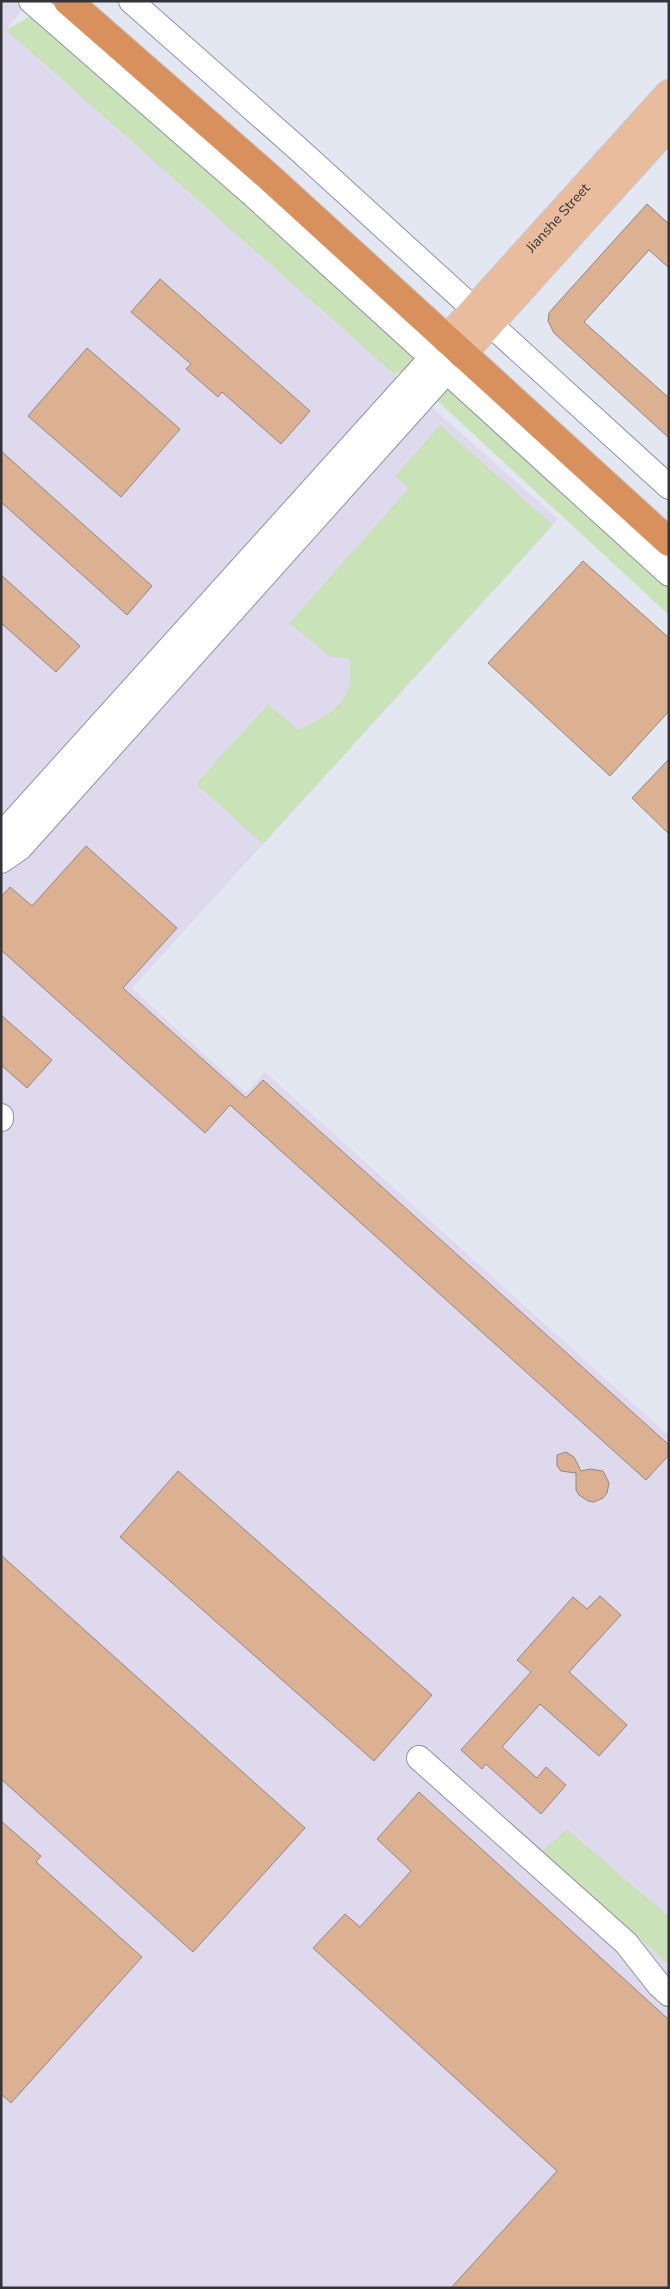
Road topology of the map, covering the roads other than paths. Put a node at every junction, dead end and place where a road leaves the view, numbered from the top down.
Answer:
1 (31, 1) edge
2 (68, 1) edge
3 (97, 1) edge
4 (130, 1) edge
5 (669, 94) edge
6 (669, 125) edge
7 (461, 340) junction
8 (669, 487) edge
9 (669, 517) edge
10 (669, 542) edge
11 (669, 574) edge
12 (1, 835) edge
13 (1, 861) edge
14 (419, 1758) dead end
15 (669, 1994) edge

1 - 7 street
2 - 7 highway
3 - 7 highway
4 - 7 street
5 - 7 main road, Jianshe Street
6 - 7 main road, Jianshe Street
7 - 8 street
7 - 9 highway
7 - 10 highway
7 - 11 street
7 - 12 street
7 - 13 street
14 - 15 street

